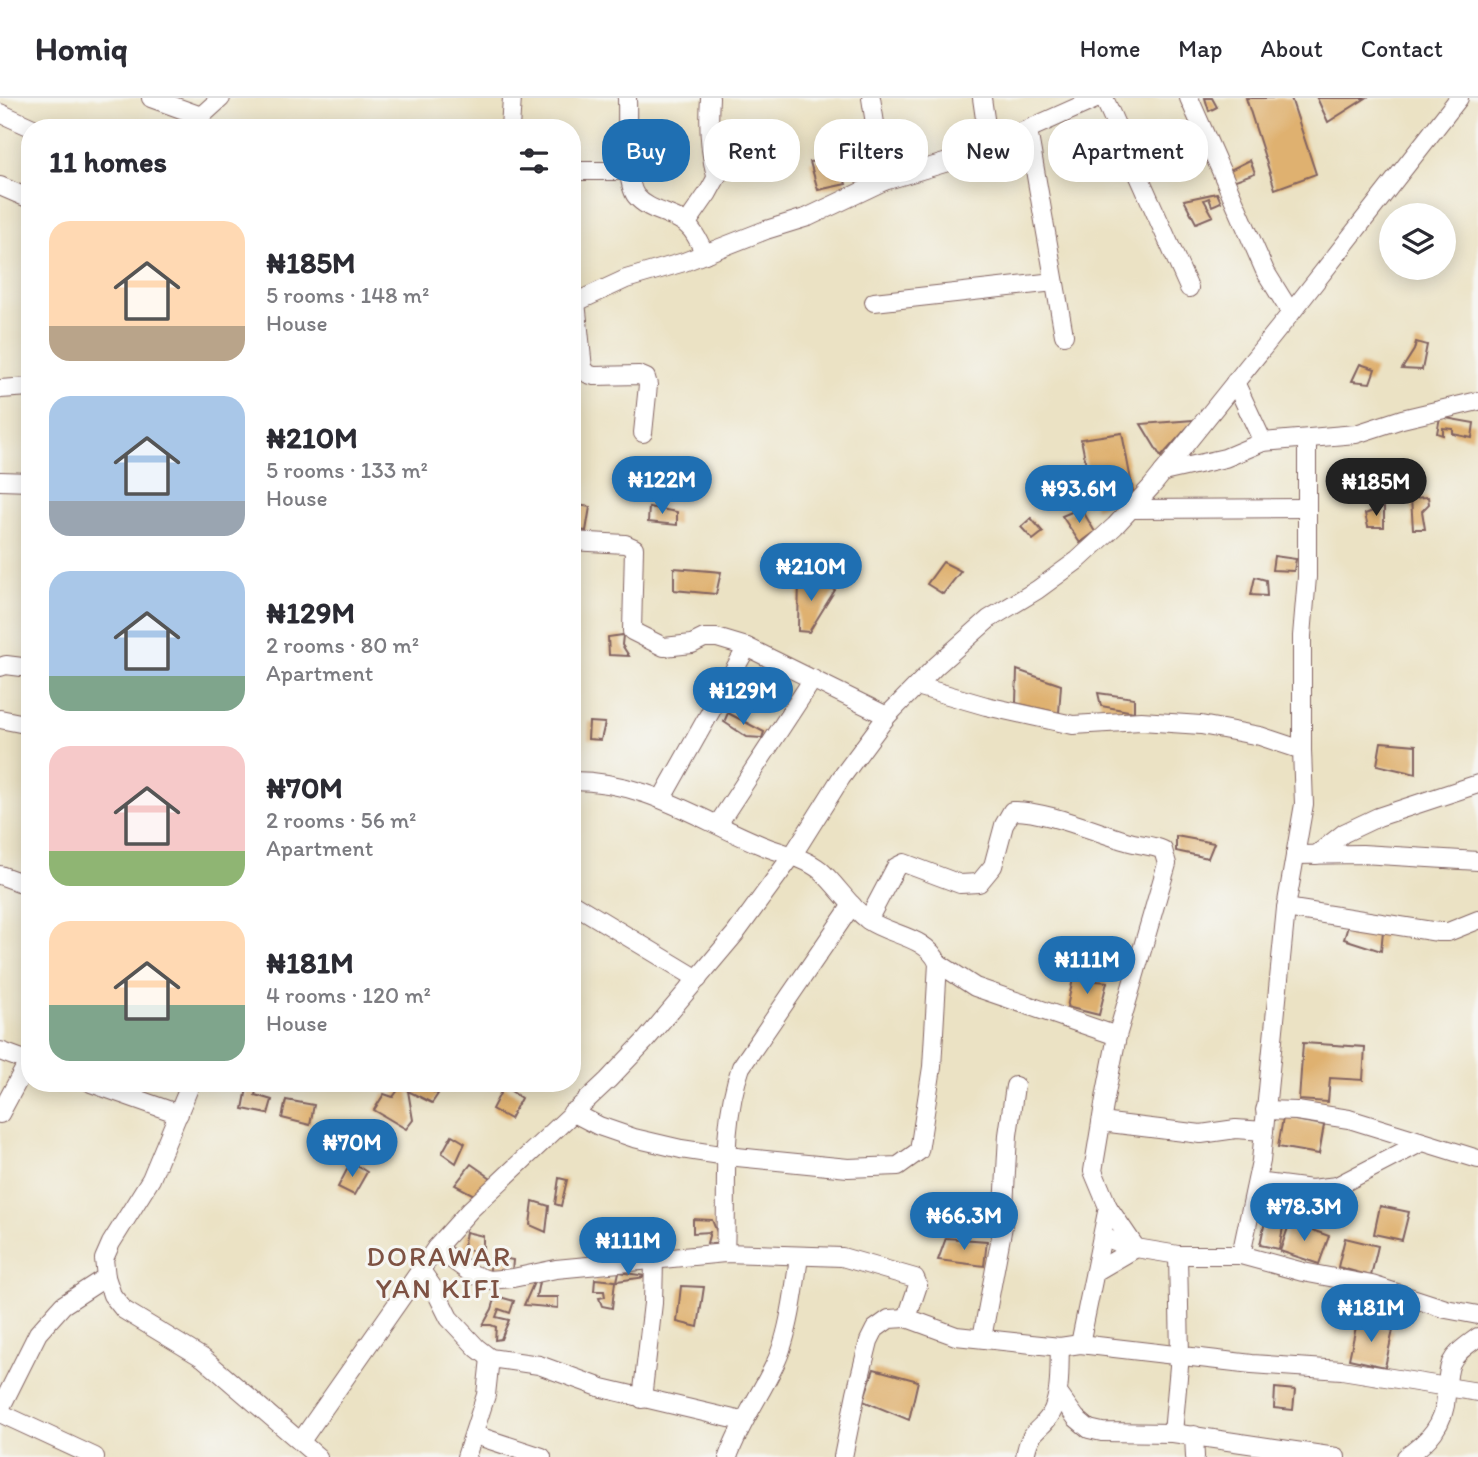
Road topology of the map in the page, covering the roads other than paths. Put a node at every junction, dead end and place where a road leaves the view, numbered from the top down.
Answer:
1 (151, 98) edge
2 (221, 98) edge
3 (512, 98) edge
4 (627, 98) edge
5 (710, 98) edge
6 (871, 98) edge
7 (982, 98) edge
8 (1098, 98) edge
9 (1104, 98) edge
10 (1189, 98) edge
11 (1459, 98) edge
12 (0, 113) edge
13 (189, 119) edge
14 (197, 119) edge
15 (511, 119) edge
16 (628, 119) edge
17 (709, 119) edge
18 (874, 119) edge
19 (985, 119) edge
20 (21, 123) edge
21 (1034, 127) edge
22 (1034, 165) edge
23 (581, 171) edge
24 (602, 172) edge
25 (632, 182) edge
26 (713, 182) edge
27 (882, 182) edge
28 (0, 186) edge
29 (21, 195) edge
30 (687, 223) junction
31 (705, 254) junction
32 (1054, 282) junction
33 (1189, 288) dead end
34 (581, 300) edge
35 (874, 302) dead end
36 (1291, 313) junction
37 (1064, 335) dead end
38 (581, 354) edge
39 (1235, 382) junction
40 (21, 387) edge
41 (0, 388) edge
42 (1478, 401) edge
43 (643, 433) dead end
44 (1307, 440) junction
45 (1263, 442) junction
46 (1163, 472) junction
47 (0, 481) edge
48 (21, 482) edge
49 (1307, 508) junction
50 (1131, 509) junction
51 (581, 542) edge
52 (747, 646) junction
53 (0, 667) edge
54 (21, 667) edge
55 (813, 679) junction
56 (917, 686) junction
57 (887, 716) junction
58 (0, 719) edge
59 (21, 723) edge
60 (1302, 750) junction
61 (581, 780) edge
62 (1478, 784) edge
63 (662, 798) junction
64 (719, 824) junction
65 (1295, 855) junction
66 (1316, 855) junction
67 (792, 856) junction
68 (1478, 861) edge
69 (0, 875) edge
70 (21, 883) edge
71 (852, 905) junction
72 (581, 908) edge
73 (1286, 908) junction
74 (868, 920) junction
75 (1478, 920) edge
76 (938, 963) junction
77 (698, 979) junction
78 (1117, 1036) junction
79 (0, 1051) edge
80 (21, 1059) edge
81 (21, 1076) edge
82 (1015, 1086) dead end
83 (117, 1092) edge
84 (188, 1092) edge
85 (1265, 1110) junction
86 (572, 1112) junction
87 (0, 1114) edge
88 (179, 1114) junction
89 (1101, 1122) junction
90 (1264, 1131) junction
91 (1422, 1142) junction
92 (727, 1156) junction
93 (1478, 1159) edge
94 (1257, 1182) junction
95 (1108, 1207) junction
96 (1102, 1237) junction
97 (436, 1248) junction
98 (1136, 1248) junction
99 (725, 1253) junction
100 (1178, 1255) junction
101 (1241, 1255) junction
102 (799, 1256) junction
103 (654, 1260) junction
104 (420, 1269) junction
105 (1095, 1272) junction
106 (106, 1277) junction
107 (1478, 1315) edge
108 (907, 1318) junction
109 (1478, 1337) edge
110 (982, 1338) junction
111 (1080, 1343) junction
112 (1060, 1347) junction
113 (1180, 1355) junction
114 (490, 1358) junction
115 (1447, 1385) junction
116 (1478, 1392) edge
117 (1058, 1393) junction
118 (642, 1399) junction
119 (0, 1411) edge
120 (742, 1420) junction
121 (1173, 1433) junction
122 (475, 1435) junction
123 (1194, 1436) junction
124 (301, 1441) junction
125 (1325, 1456) edge
126 (95, 1457) edge
127 (318, 1457) edge
128 (466, 1457) edge
129 (542, 1457) edge
130 (728, 1457) edge
131 (843, 1457) edge
132 (1025, 1457) edge
133 (1195, 1457) edge
134 (1406, 1457) edge

1 - 13 street
2 - 14 street
3 - 15 street
4 - 16 street
5 - 17 street
6 - 18 street
7 - 19 street
8 - 21 street
9 - 33 street
10 - 36 street
11 - 36 street
12 - 20 street
22 - 32 street
23 - 24 street
25 - 30 street
26 - 30 street
27 - 31 street
28 - 29 street
30 - 31 street
31 - 34 street
32 - 35 street
32 - 37 street
36 - 39 street
38 - 43 street
39 - 45 street
39 - 46 street
40 - 41 street
42 - 44 street
44 - 45 street
44 - 49 street
45 - 46 street
46 - 50 street
47 - 48 street
49 - 50 street
49 - 60 street
50 - 56 street
51 - 52 street
52 - 55 street
52 - 63 street
53 - 54 street
55 - 57 street
55 - 64 street
56 - 57 street
56 - 60 street
57 - 67 street
58 - 59 street
60 - 65 street
61 - 63 street
62 - 66 street
63 - 64 street
64 - 67 street
65 - 66 street
65 - 73 street
66 - 68 street
67 - 71 street
67 - 77 street
69 - 70 street
71 - 74 street
71 - 92 street
72 - 77 street
73 - 75 street
73 - 85 street
74 - 76 street
74 - 78 street
76 - 78 street
76 - 92 street
77 - 86 street
78 - 89 street
79 - 80 street
81 - 87 street
82 - 110 street
83 - 88 street
84 - 88 street
85 - 90 street
85 - 91 street
86 - 92 street
86 - 97 street
88 - 106 street
89 - 90 street
89 - 95 street
90 - 94 street
91 - 93 street
91 - 94 street
92 - 99 street
94 - 101 street
95 - 96 street
95 - 98 street
96 - 98 street
96 - 105 street
97 - 103 street
97 - 104 street
98 - 100 street
98 - 105 street
99 - 102 street
99 - 103 street
100 - 101 street
100 - 113 street
101 - 107 street
102 - 108 street
102 - 120 street
103 - 118 street
104 - 114 street
104 - 124 street
105 - 111 street
106 - 119 street
106 - 124 street
108 - 110 street
108 - 131 street
109 - 115 street
110 - 112 street
111 - 112 street
111 - 113 street
112 - 117 street
113 - 115 street
113 - 121 street
114 - 118 street
114 - 122 street
115 - 116 street
115 - 134 street
117 - 121 street
117 - 132 street
118 - 120 street
119 - 126 street
120 - 130 street
121 - 123 street
122 - 128 street
122 - 129 street
123 - 125 street
123 - 133 street
124 - 127 street

